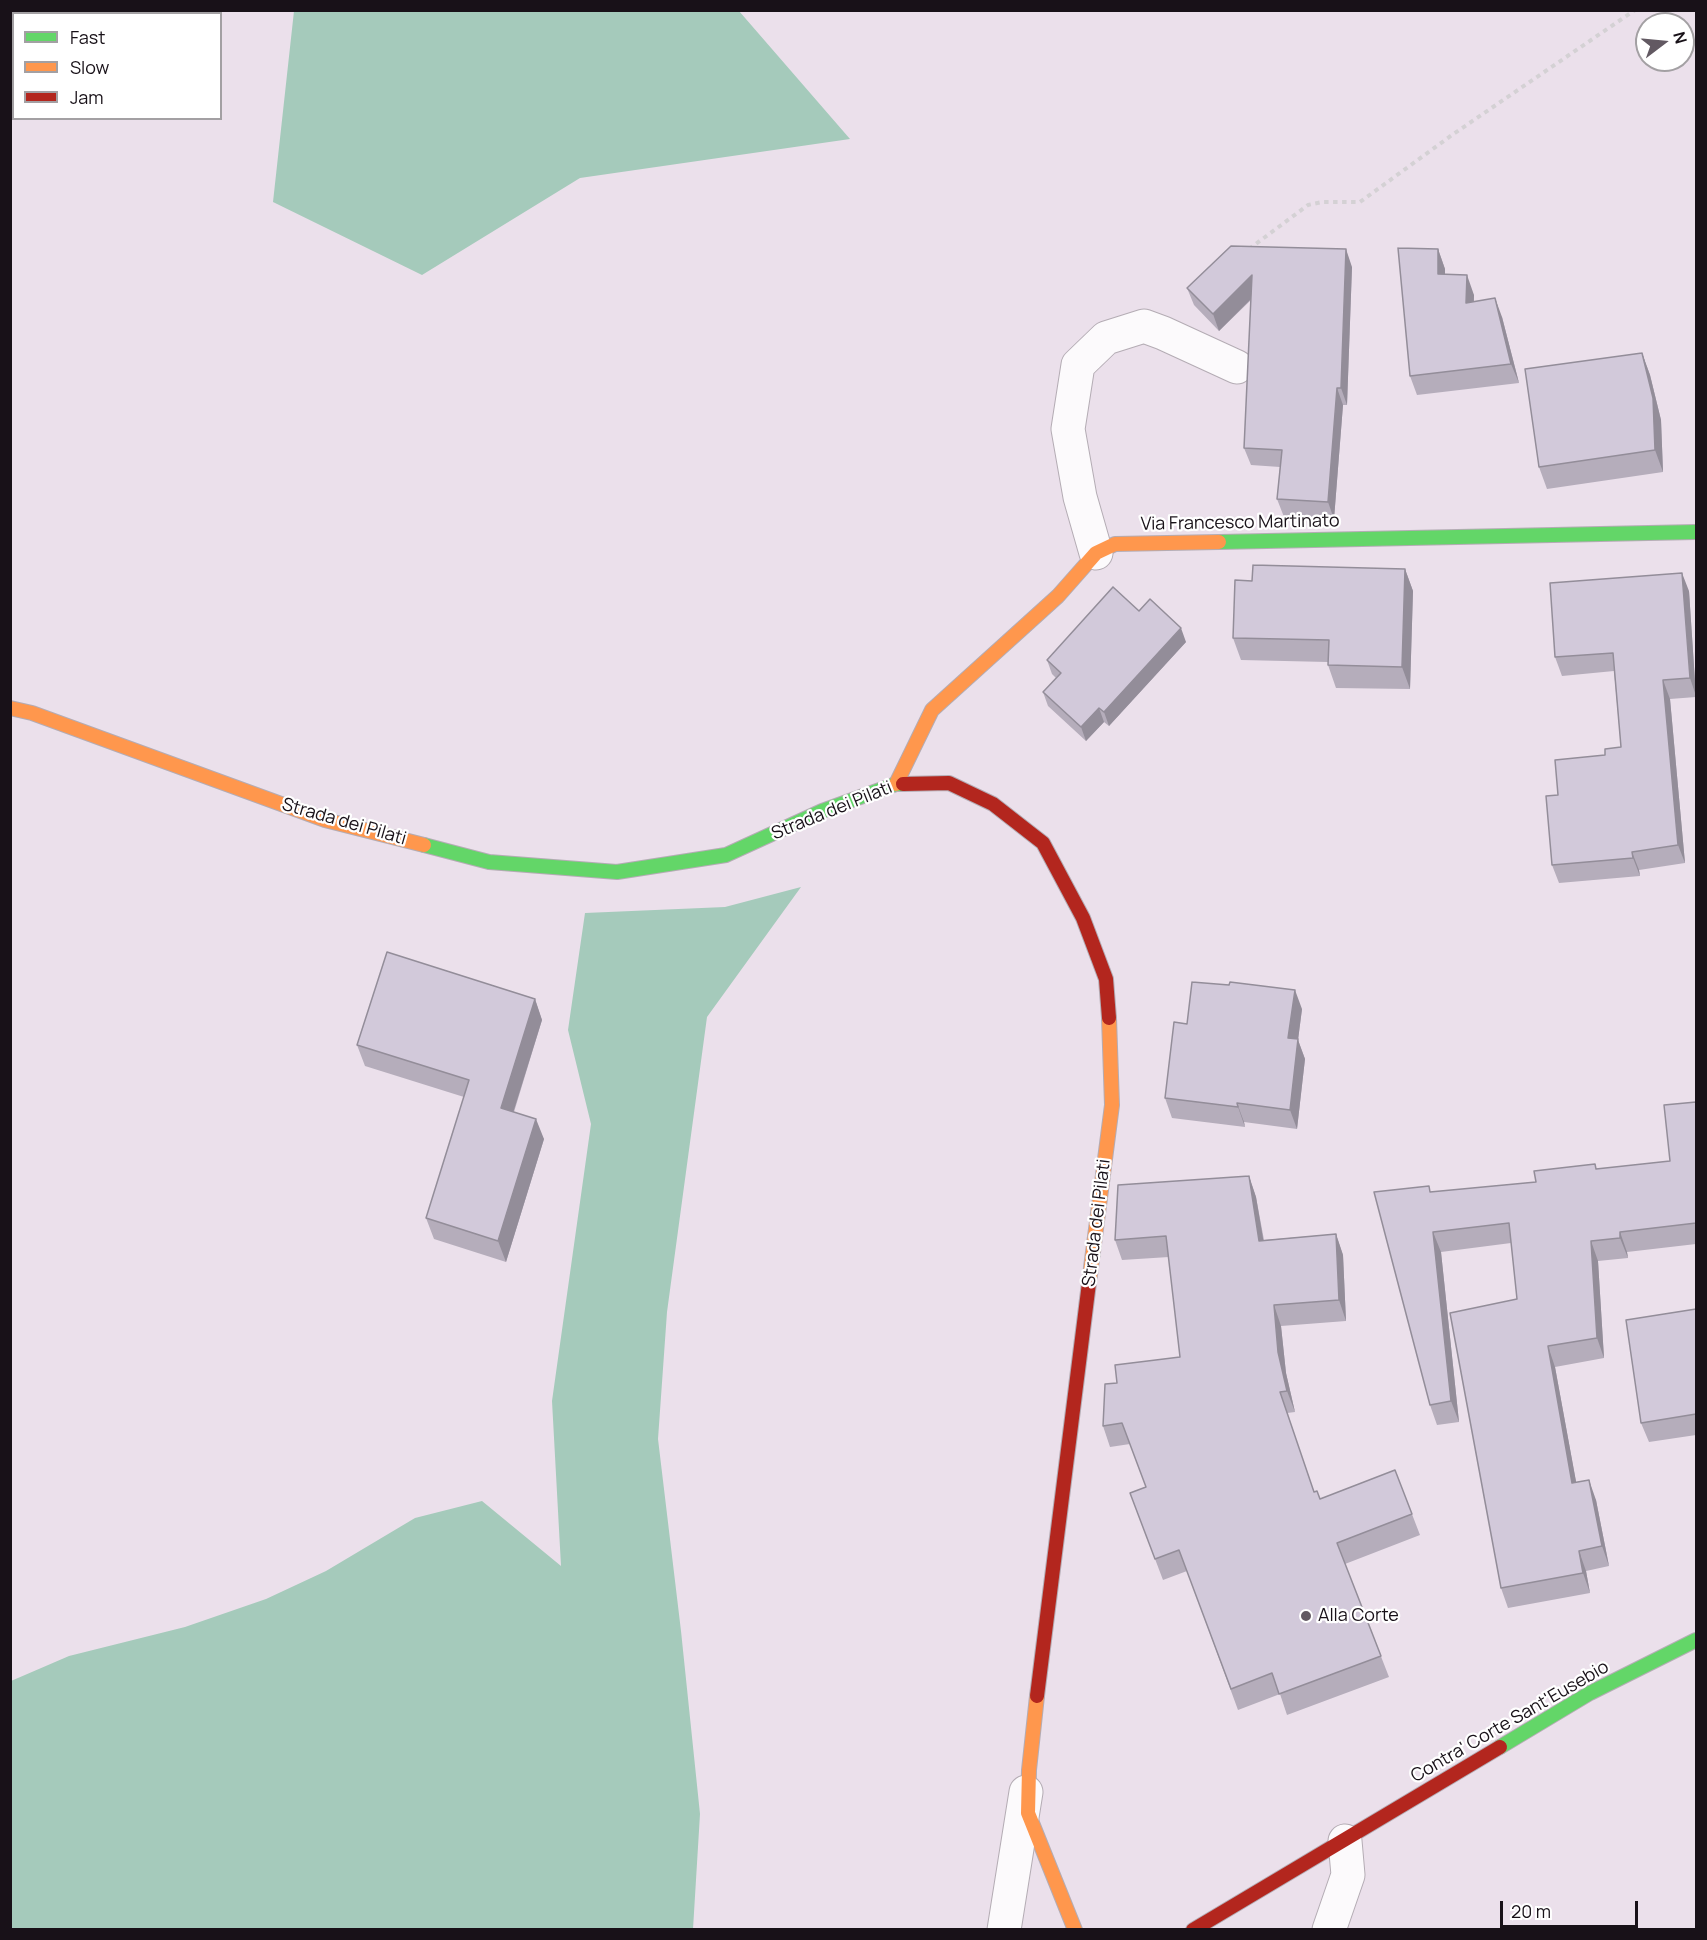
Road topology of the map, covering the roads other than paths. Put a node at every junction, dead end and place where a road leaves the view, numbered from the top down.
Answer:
1 (1237, 367) dead end
2 (1696, 532) edge
3 (1096, 553) junction
4 (10, 708) edge
5 (896, 784) junction
6 (1696, 1640) edge
7 (1029, 1770) junction
8 (1345, 1841) junction
9 (1011, 1895) junction
10 (1004, 1929) edge
11 (1018, 1929) edge
12 (1075, 1929) edge
13 (1193, 1929) edge
14 (1329, 1929) edge

1 - 3 street
2 - 3 street, Via Francesco Martinato
3 - 5 street
4 - 5 street, Strada dei Pilati
5 - 7 street, Strada dei Pilati
6 - 8 street, Contra' Corte Sant'Eusebio
7 - 9 street, Strada dei Pilati
7 - 12 street, Strada dei Pilati
8 - 13 street, Contra' Corte Sant'Eusebio
8 - 14 street
9 - 10 street, Strada dei Pilati
9 - 11 street, Strada dei Pilati

